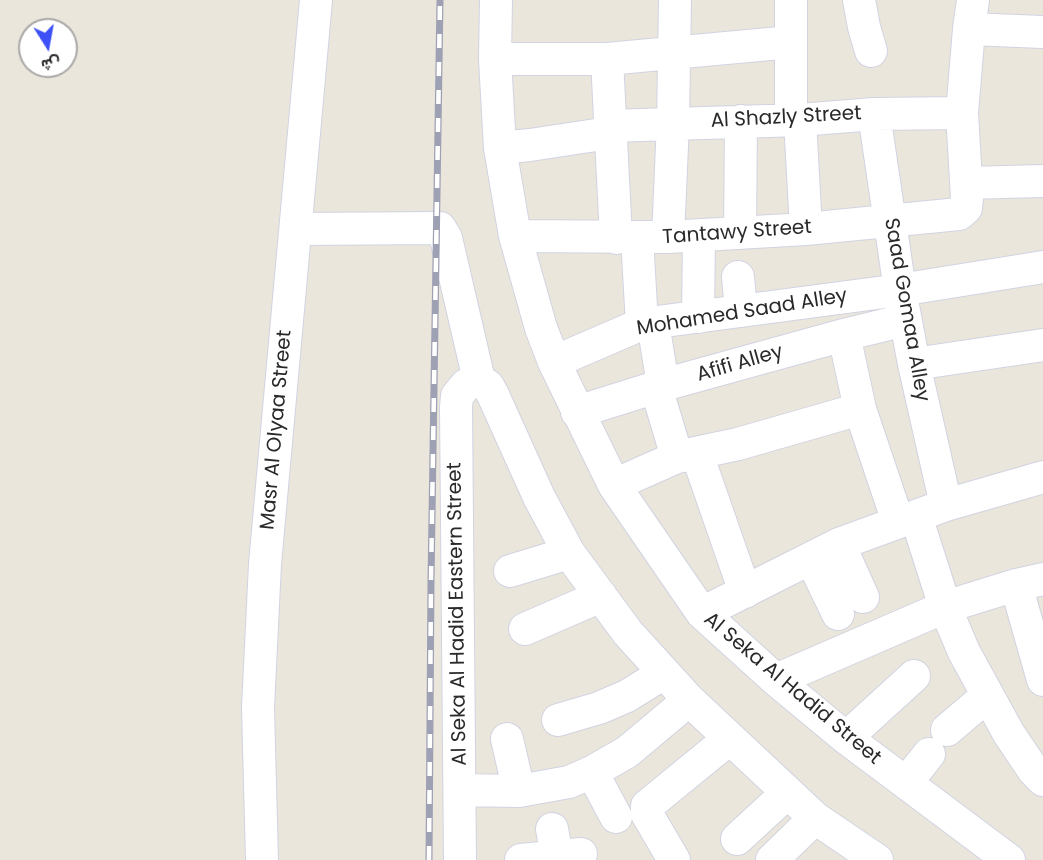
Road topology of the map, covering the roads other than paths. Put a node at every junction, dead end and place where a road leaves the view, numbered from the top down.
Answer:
1 (316, 0) edge
2 (496, 0) edge
3 (675, 0) edge
4 (791, 0) edge
5 (859, 0) edge
6 (971, 14) edge
7 (1043, 32) edge
8 (791, 42) junction
9 (871, 51) dead end
10 (674, 52) junction
11 (607, 58) junction
12 (495, 59) junction
13 (962, 113) junction
14 (874, 114) junction
15 (796, 120) junction
16 (741, 121) junction
17 (673, 123) junction
18 (609, 129) junction
19 (500, 148) junction
20 (1043, 182) edge
21 (966, 183) junction
22 (889, 222) junction
23 (296, 229) junction
24 (806, 229) junction
25 (740, 233) junction
26 (515, 236) junction
27 (699, 236) junction
28 (668, 237) junction
29 (626, 238) junction
30 (1043, 267) edge
31 (738, 277) dead end
32 (900, 290) junction
33 (741, 311) junction
34 (698, 317) junction
35 (905, 320) junction
36 (647, 323) junction
37 (844, 335) junction
38 (1043, 345) edge
39 (554, 362) junction
40 (914, 364) junction
41 (479, 380) junction
42 (659, 386) junction
43 (860, 409) junction
44 (577, 412) junction
45 (687, 456) junction
46 (1043, 477) edge
47 (614, 485) junction
48 (946, 506) junction
49 (907, 519) junction
50 (838, 544) junction
51 (570, 553) junction
52 (811, 558) junction
53 (510, 571) dead end
54 (1030, 582) edge
55 (745, 592) junction
56 (601, 596) junction
57 (945, 607) junction
58 (702, 613) junction
59 (525, 629) dead end
60 (664, 673) junction
61 (914, 676) dead end
62 (776, 680) junction
63 (1043, 680) edge
64 (987, 696) junction
65 (689, 700) junction
66 (558, 720) dead end
67 (846, 738) junction
68 (507, 739) dead end
69 (729, 739) junction
70 (592, 772) junction
71 (1043, 780) edge
72 (906, 783) junction
73 (460, 790) junction
74 (519, 791) junction
75 (787, 793) junction
76 (616, 817) dead end
77 (815, 818) junction
78 (737, 839) dead end
79 (563, 846) dead end
80 (262, 860) edge
81 (460, 860) edge
82 (521, 860) edge
83 (674, 860) edge
84 (772, 860) edge
85 (877, 860) edge
86 (1009, 860) edge

1 - 23 street, Masr Al Olyaa Street
2 - 12 street, Al Seka Al Hadid Street
3 - 10 street
4 - 8 street
5 - 9 street
6 - 7 street
6 - 13 street
8 - 10 street
8 - 15 street
10 - 11 street
10 - 17 street
11 - 12 street
11 - 18 street
12 - 19 street, Al Seka Al Hadid Street
13 - 14 street, Al Shazly Street
13 - 21 street
14 - 15 street, Al Shazly Street
14 - 22 street, Saad Gomaa Alley
15 - 16 street, Al Shazly Street
15 - 24 street
16 - 17 street, Al Shazly Street
16 - 25 street
17 - 18 street, Al Shazly Street
17 - 28 street
18 - 19 street, Al Shazly Street
18 - 29 street
19 - 26 street, Al Seka Al Hadid Street
20 - 21 street
21 - 22 street, Tantawy Street
22 - 24 street, Tantawy Street
22 - 32 street, Saad Gomaa Alley
23 - 41 street
23 - 80 street, Masr Al Olyaa Street
24 - 25 street, Tantawy Street
25 - 27 street, Tantawy Street
26 - 29 street, Tantawy Street
26 - 39 street, Al Seka Al Hadid Street
27 - 28 street, Tantawy Street
27 - 34 street
28 - 29 street, Tantawy Street
29 - 36 street
30 - 32 street, Mohamed Saad Alley
31 - 33 street
32 - 33 street, Mohamed Saad Alley
32 - 35 street, Saad Gomaa Alley
33 - 34 street, Mohamed Saad Alley
34 - 36 street, Mohamed Saad Alley
35 - 37 street, Afifi Alley
35 - 40 street, Saad Gomaa Alley
36 - 39 street, Mohamed Saad Alley
36 - 42 street
37 - 42 street, Afifi Alley
37 - 43 street
38 - 40 street
39 - 44 street, Al Seka Al Hadid Street
40 - 48 street, Saad Gomaa Alley
41 - 51 street
41 - 73 street, Al Seka Al Hadid Eastern Street
42 - 44 street, Afifi Alley
42 - 45 street
43 - 45 street
43 - 49 street
44 - 47 street, Al Seka Al Hadid Street
45 - 47 street
45 - 55 street
46 - 48 street
47 - 58 street, Al Seka Al Hadid Street
48 - 49 street
49 - 50 street
49 - 57 street
50 - 52 street
50 - 52 street
51 - 53 street
51 - 56 street
52 - 55 street
54 - 57 street
54 - 63 street
55 - 58 street
56 - 59 street
56 - 60 street
57 - 62 street
57 - 64 street
58 - 62 street, Al Seka Al Hadid Street
60 - 65 street
60 - 66 street
61 - 67 street
62 - 67 street, Al Seka Al Hadid Street
64 - 71 street
64 - 72 street
65 - 69 street
65 - 70 street
67 - 72 street, Al Seka Al Hadid Street
68 - 74 street
69 - 75 street
69 - 83 street
70 - 74 street
70 - 76 street
72 - 86 street, Al Seka Al Hadid Street
73 - 74 street
73 - 81 street, Al Seka Al Hadid Eastern Street
75 - 77 street
75 - 78 street
77 - 84 street
77 - 85 street
79 - 82 street

